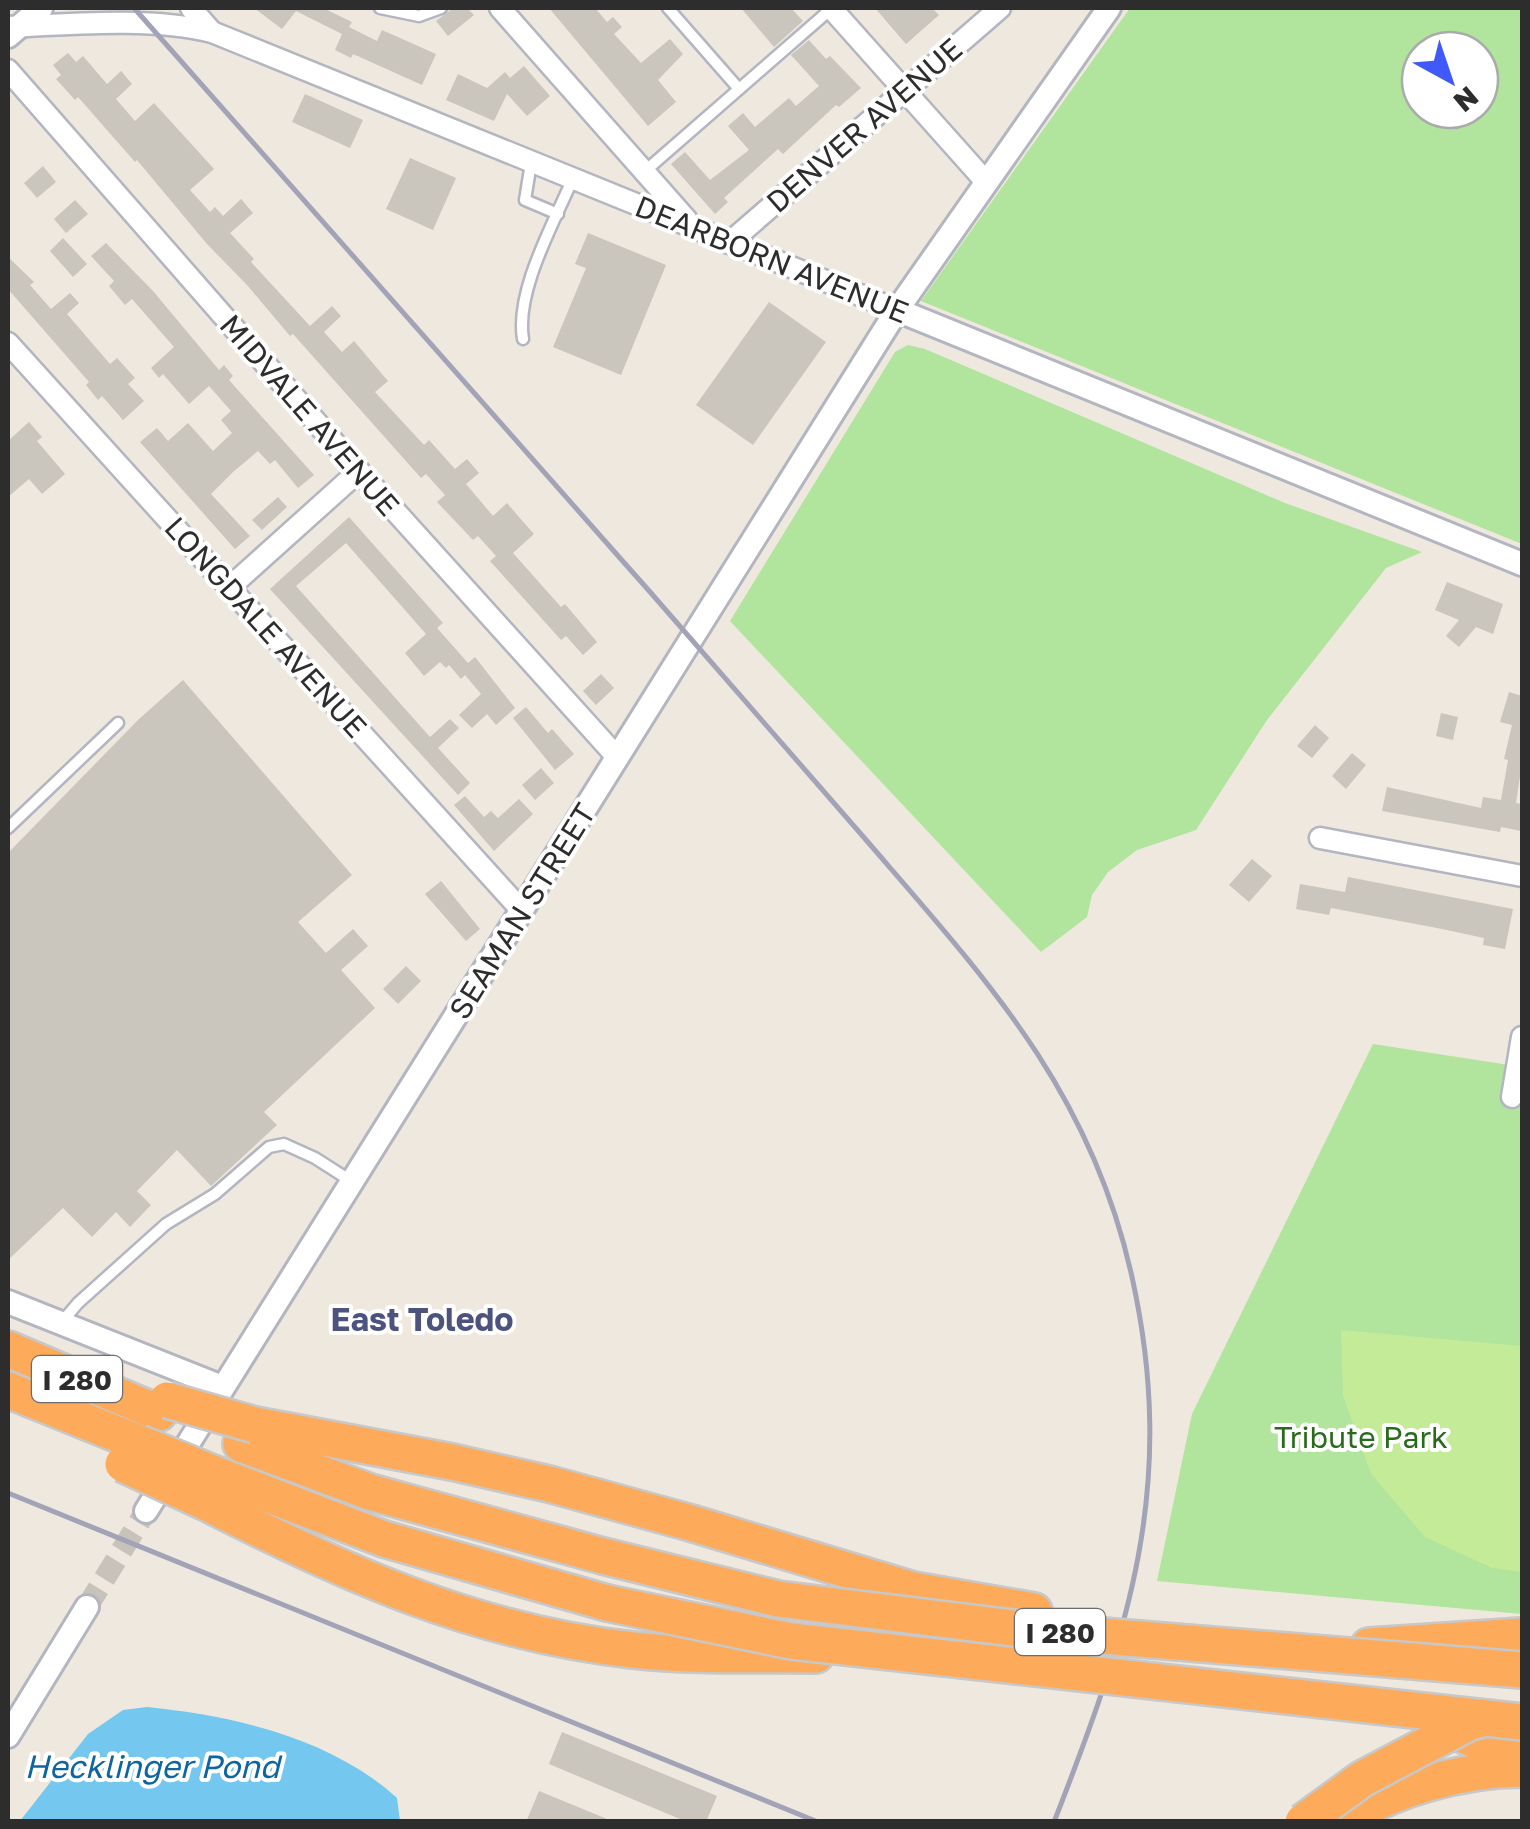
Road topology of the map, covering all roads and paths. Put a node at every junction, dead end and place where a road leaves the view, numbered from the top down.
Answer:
1 (41, 8) edge
2 (380, 8) edge
3 (441, 8) edge
4 (500, 8) edge
5 (668, 8) edge
6 (832, 8) edge
7 (998, 8) edge
8 (1110, 8) edge
9 (204, 16) edge
10 (11, 30) edge
11 (8, 70) edge
12 (739, 89) junction
13 (905, 91) junction
14 (531, 162) junction
15 (644, 172) junction
16 (573, 178) junction
17 (986, 184) junction
18 (558, 214) junction
19 (691, 226) junction
20 (729, 243) junction
21 (897, 310) junction
22 (524, 339) dead end
23 (8, 342) edge
24 (358, 471) junction
25 (1522, 564) edge
26 (230, 587) junction
27 (118, 723) dead end
28 (617, 757) junction
29 (8, 828) edge
30 (1320, 838) dead end
31 (1522, 876) edge
32 (524, 912) junction
33 (1522, 1038) edge
34 (1512, 1097) dead end
35 (352, 1182) junction
36 (8, 1302) edge
37 (61, 1323) junction
38 (8, 1349) edge
39 (222, 1386) junction
40 (8, 1394) edge
41 (248, 1434) junction
42 (212, 1489) junction
43 (146, 1511) tunnel mouth
44 (87, 1606) tunnel mouth
45 (1522, 1636) edge
46 (1522, 1670) edge
47 (1522, 1708) edge
48 (1522, 1722) edge
49 (8, 1736) edge
50 (1522, 1758) edge
51 (1522, 1770) edge
52 (1303, 1822) edge
53 (1341, 1822) edge

1 - 10 street
2 - 3 lane
4 - 15 street
5 - 12 lane
6 - 12 lane
6 - 13 street
7 - 13 street, DENVER AVENUE
8 - 17 street, SEAMAN STREET
9 - 10 street, DEARBORN AVENUE
9 - 14 street, DEARBORN AVENUE
11 - 24 street, MIDVALE AVENUE
12 - 15 lane
13 - 17 street
13 - 20 street, DENVER AVENUE
14 - 16 street, DEARBORN AVENUE
14 - 18 lane
15 - 19 street
16 - 18 lane
16 - 19 street, DEARBORN AVENUE
17 - 21 street, SEAMAN STREET
18 - 22 lane
19 - 20 street, DEARBORN AVENUE
20 - 21 street, DEARBORN AVENUE
21 - 25 street, DEARBORN AVENUE
21 - 28 street, SEAMAN STREET
23 - 26 street, LONGDALE AVENUE
24 - 26 street
24 - 28 street, MIDVALE AVENUE
26 - 32 street, LONGDALE AVENUE
27 - 29 lane
28 - 32 street, SEAMAN STREET
30 - 31 street
32 - 35 street, SEAMAN STREET
33 - 34 street
35 - 37 lane
35 - 39 street, SEAMAN STREET
36 - 37 street
37 - 39 street
38 - 41 highway, I 280
39 - 43 street, SEAMAN STREET
40 - 42 highway, I 280, bridge
41 - 45 highway
41 - 46 highway, I 280, bridge
42 - 48 highway, I 280, bridge
42 - 50 highway
44 - 49 street
47 - 52 highway, bridge
51 - 53 highway

